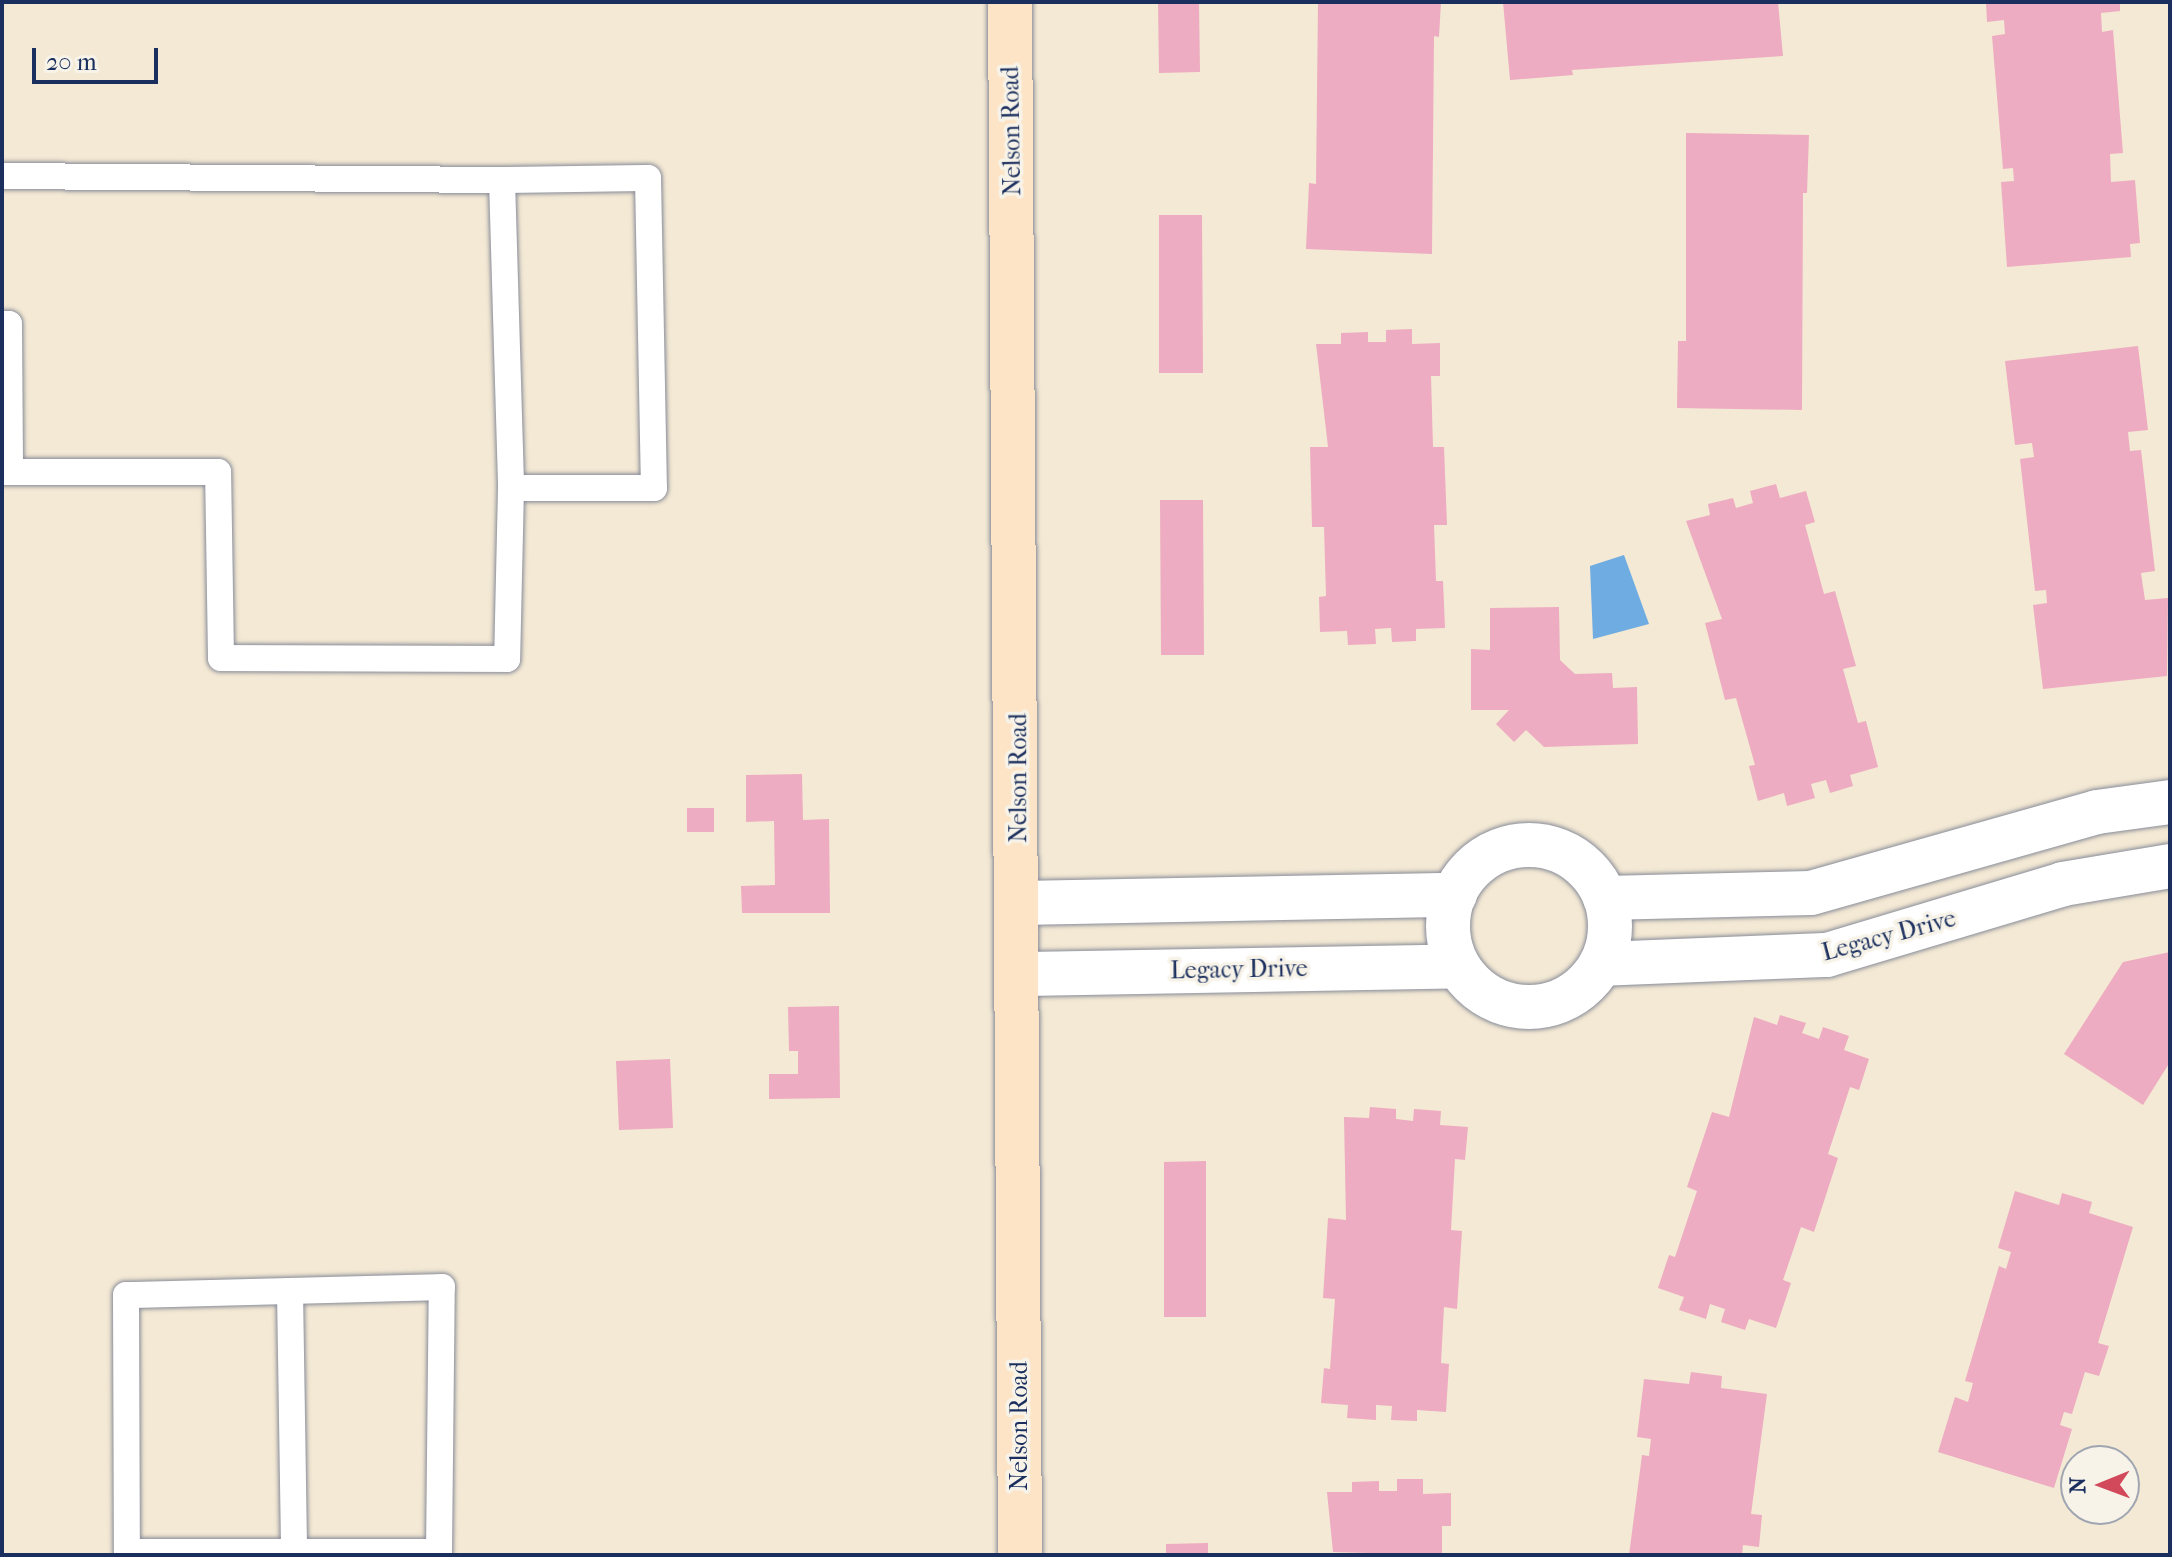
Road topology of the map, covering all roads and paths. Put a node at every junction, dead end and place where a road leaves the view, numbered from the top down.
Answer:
1 (1010, 2) edge
2 (2, 176) edge
3 (502, 180) junction
4 (2, 324) edge
5 (6, 472) edge
6 (511, 488) junction
7 (2170, 802) edge
8 (2170, 866) edge
9 (1455, 895) junction
10 (1605, 898) junction
11 (1020, 903) junction
12 (1601, 964) junction
13 (1458, 966) junction
14 (1020, 974) junction
15 (290, 1291) junction
16 (294, 1552) junction
17 (127, 1554) edge
18 (1007, 1555) edge
19 (1020, 1555) edge

1 - 11 main road, Nelson Road
2 - 3 lane
3 - 6 lane
3 - 6 lane
4 - 5 lane
5 - 6 lane
7 - 10 street
8 - 12 street, Legacy Drive
9 - 10 street
9 - 11 street
9 - 13 street
10 - 12 street
11 - 14 main road, Nelson Road
12 - 13 street
13 - 14 street, Legacy Drive
14 - 19 main road, Nelson Road
15 - 16 lane
15 - 16 lane
15 - 17 lane
16 - 17 lane
18 - 19 lane

